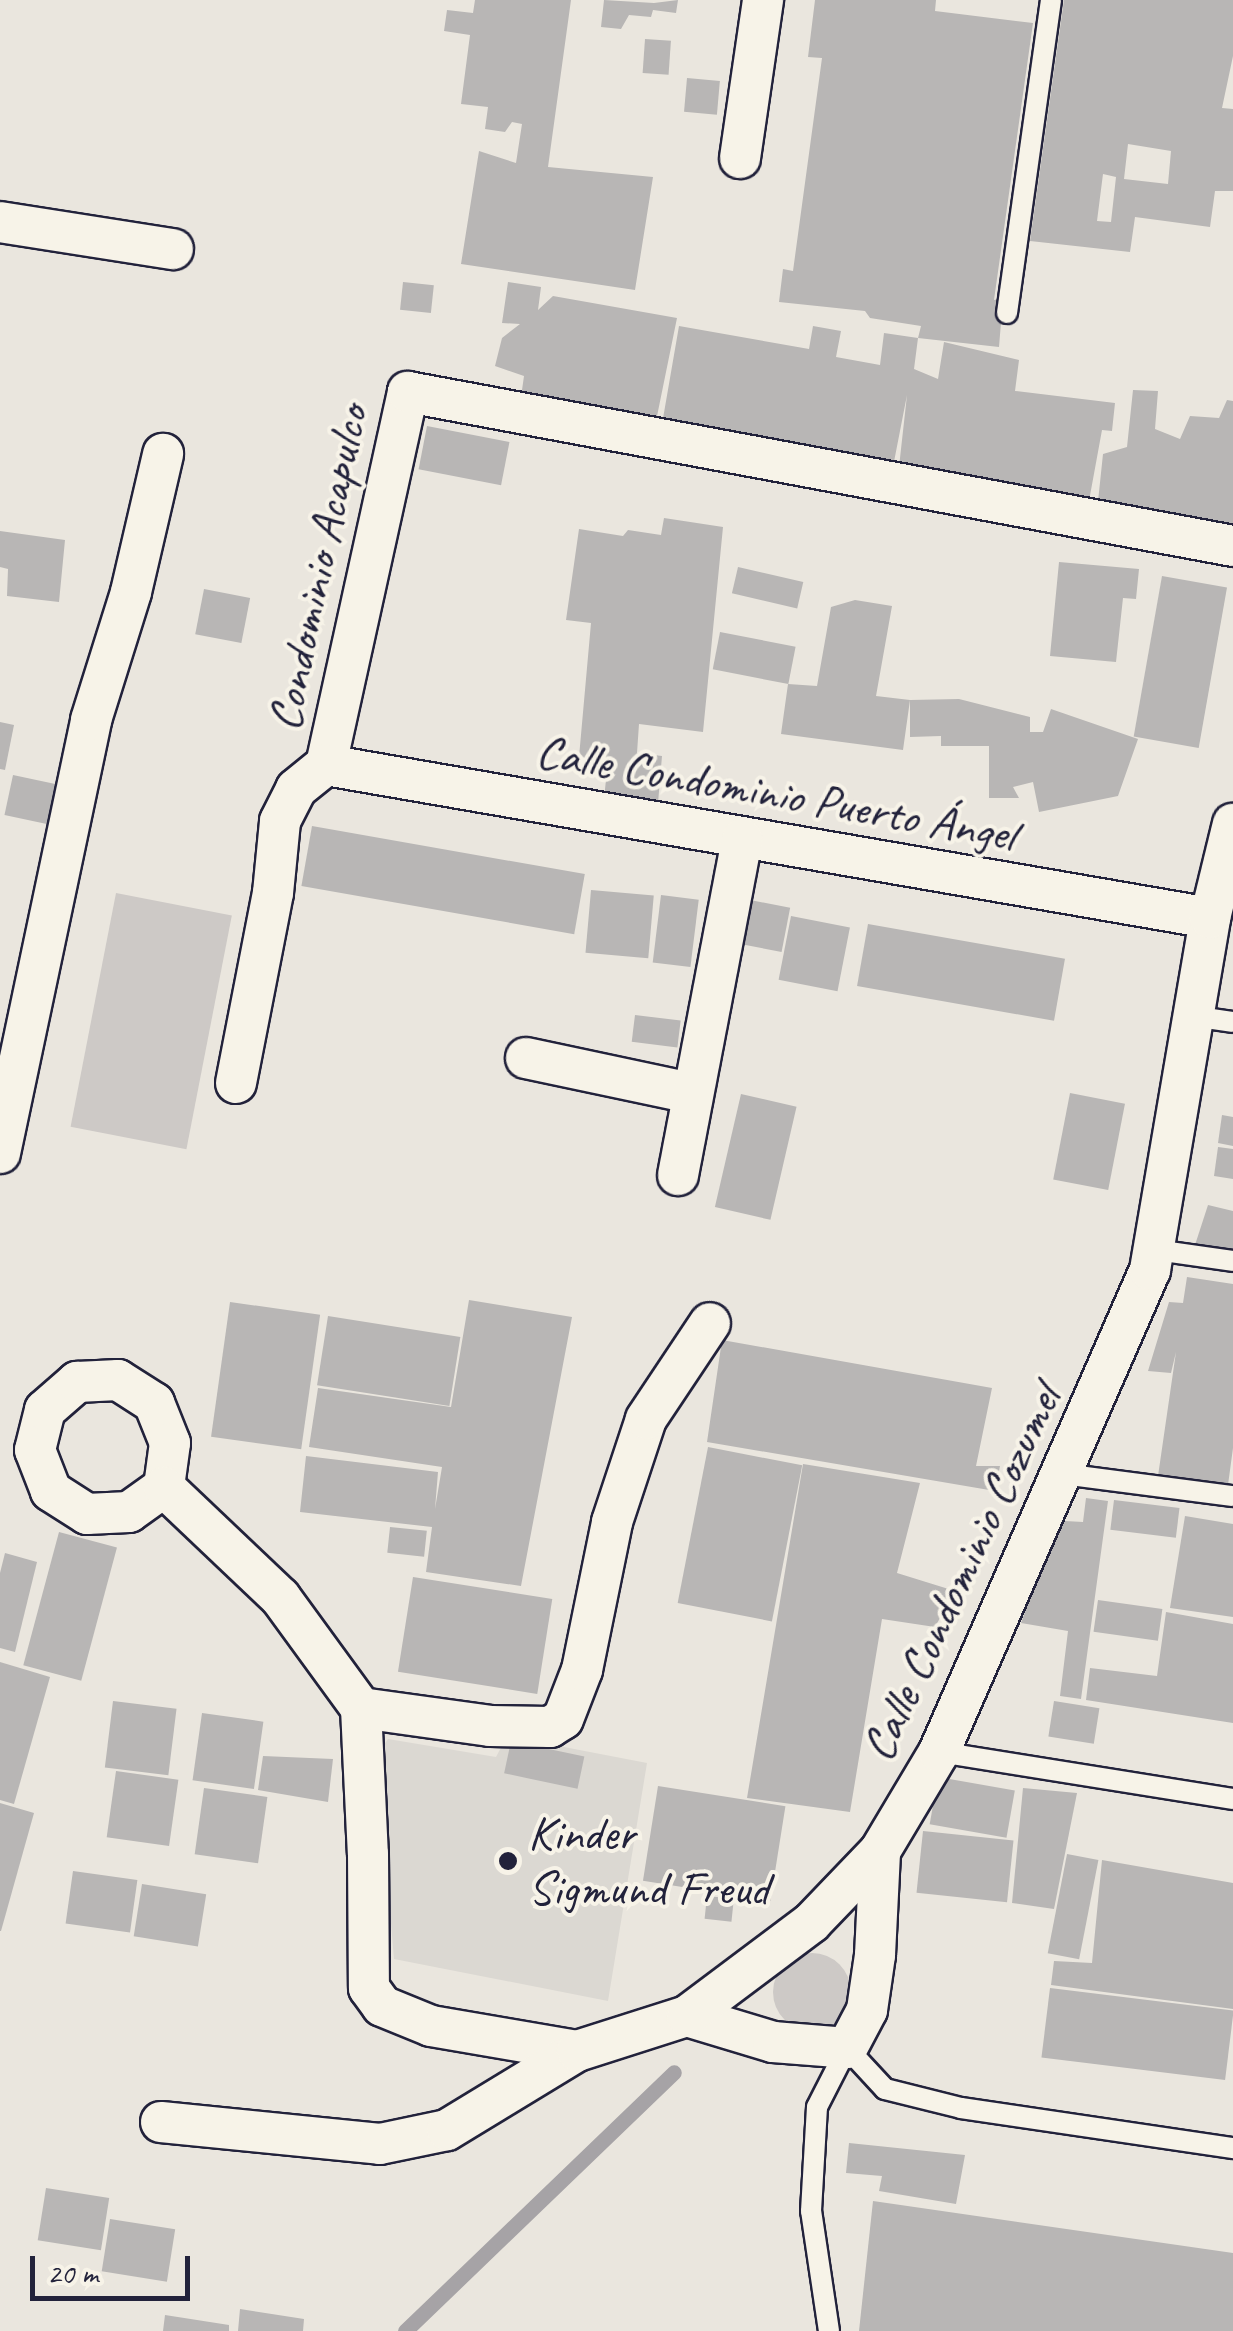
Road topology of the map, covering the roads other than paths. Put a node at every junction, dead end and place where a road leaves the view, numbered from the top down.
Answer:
1 (763, 0) edge
2 (1051, 0) edge
3 (740, 158) dead end
4 (0, 222) edge
5 (173, 248) dead end
6 (1007, 314) dead end
7 (163, 454) dead end
8 (1233, 546) edge
9 (326, 765) junction
10 (1233, 824) edge
11 (742, 839) junction
12 (1210, 918) junction
13 (1192, 1016) junction
14 (1233, 1022) edge
15 (526, 1058) dead end
16 (236, 1083) dead end
17 (691, 1093) junction
18 (0, 1153) edge
19 (678, 1175) dead end
20 (1156, 1250) junction
21 (1233, 1262) edge
22 (710, 1322) dead end
23 (1063, 1474) junction
24 (164, 1488) dead end
25 (1233, 1496) edge
26 (360, 1708) junction
27 (939, 1752) junction
28 (1233, 1799) edge
29 (880, 1851) junction
30 (687, 2016) junction
31 (848, 2048) junction
32 (577, 2051) junction
33 (161, 2122) dead end
34 (1233, 2148) edge
35 (829, 2331) edge

1 - 3 street
2 - 6 lane
4 - 5 street
7 - 18 street
8 - 9 street, Condominio Acapulco
9 - 11 street, Calle Condominio Puerto Ángel
9 - 16 street
10 - 12 street, Calle Condominio Cozumel
11 - 12 street, Calle Condominio Puerto Ángel
11 - 17 street
12 - 13 street, Calle Condominio Cozumel
13 - 14 lane
13 - 20 street, Calle Condominio Cozumel
15 - 17 street
17 - 19 street
20 - 21 lane
20 - 23 street, Calle Condominio Cozumel
22 - 26 street
23 - 25 lane
23 - 27 street, Calle Condominio Cozumel
24 - 26 street
26 - 32 street
27 - 28 lane
27 - 29 street, Calle Condominio Cozumel
29 - 30 street, Calle Condominio Cozumel
29 - 31 street
30 - 31 street
30 - 32 street, Calle Condominio Cozumel
31 - 34 lane
31 - 35 lane
32 - 33 street, Calle Condominio Cozumel

